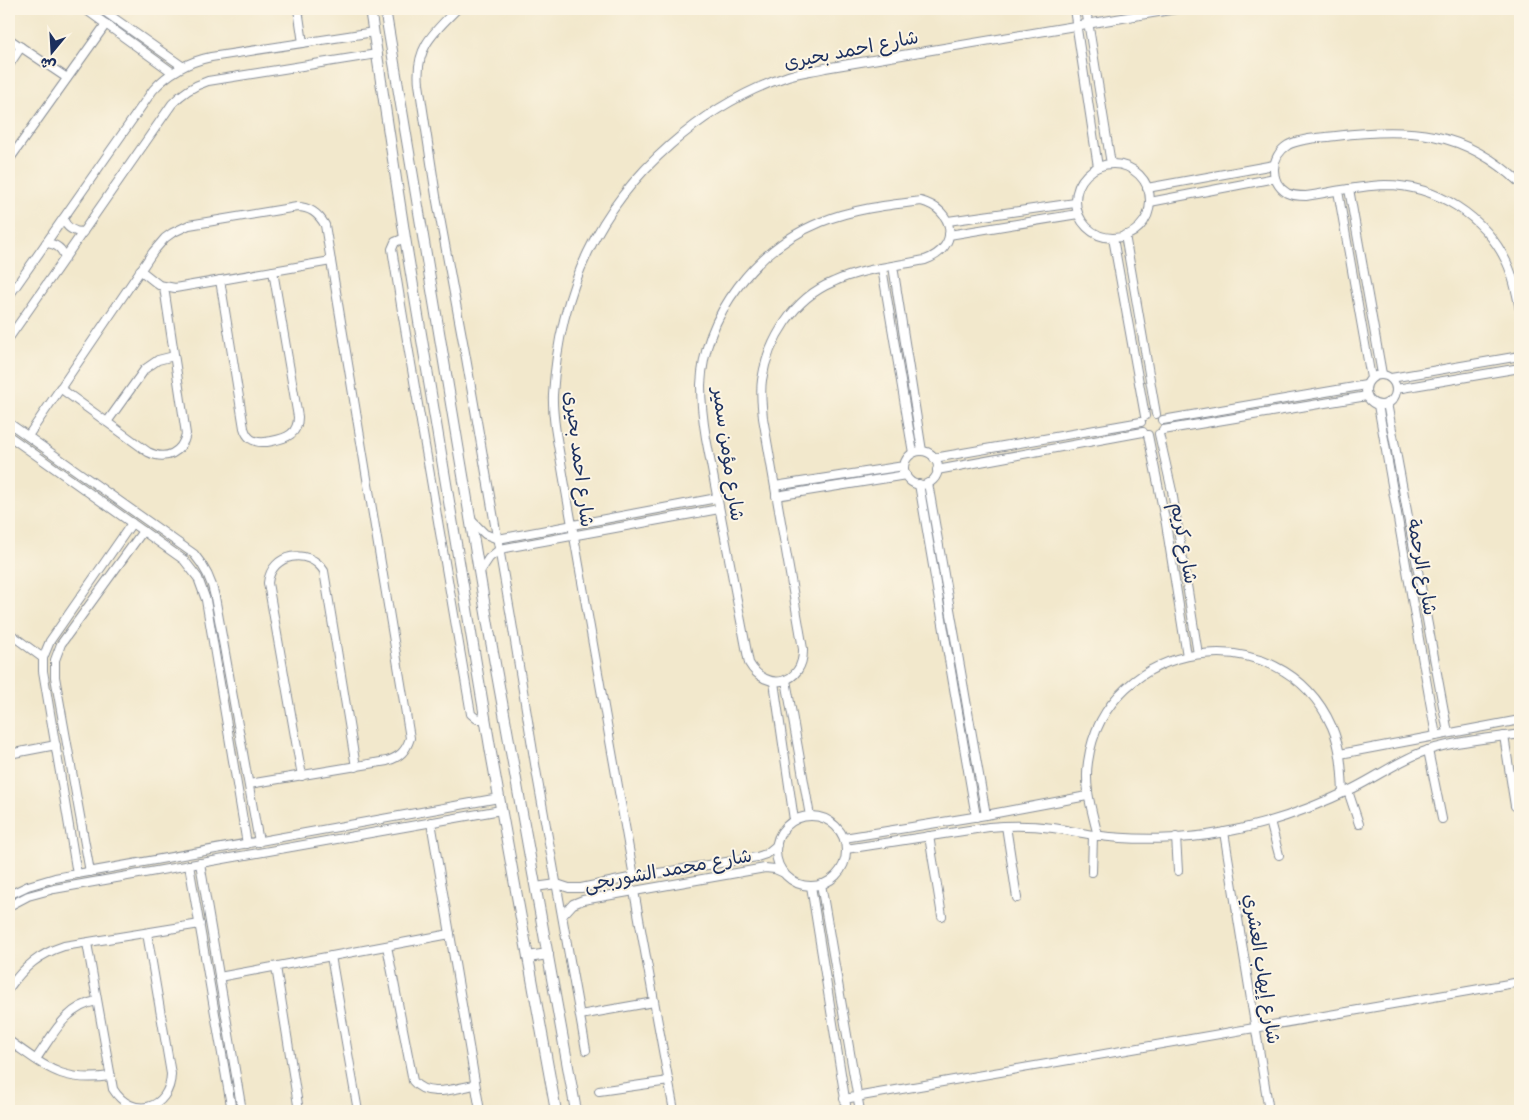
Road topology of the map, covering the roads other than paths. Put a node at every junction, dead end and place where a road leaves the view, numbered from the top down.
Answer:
1 (85, 9) edge
2 (101, 9) edge
3 (298, 9) edge
4 (370, 9) edge
5 (385, 9) edge
6 (457, 9) edge
7 (1074, 9) edge
8 (1086, 9) edge
9 (1176, 9) edge
10 (106, 24) junction
11 (1088, 24) junction
12 (1077, 26) junction
13 (374, 32) junction
14 (9, 39) edge
15 (303, 43) junction
16 (21, 47) junction
17 (377, 54) junction
18 (9, 65) edge
19 (182, 66) junction
20 (172, 72) junction
21 (67, 78) junction
22 (407, 141) junction
23 (391, 144) junction
24 (9, 160) edge
25 (1111, 164) junction
26 (1274, 165) junction
27 (1098, 166) junction
28 (1275, 178) junction
29 (1520, 183) edge
30 (1148, 188) junction
31 (1349, 189) junction
32 (1338, 191) junction
33 (1150, 202) junction
34 (1076, 203) junction
35 (1078, 214) junction
36 (63, 219) junction
37 (948, 221) junction
38 (84, 232) junction
39 (949, 235) junction
40 (1125, 235) junction
41 (405, 238) junction
42 (1113, 238) junction
43 (46, 243) junction
44 (66, 258) junction
45 (331, 261) junction
46 (892, 266) junction
47 (882, 268) junction
48 (140, 270) junction
49 (273, 271) junction
50 (220, 280) junction
51 (164, 287) junction
52 (9, 296) edge
53 (1520, 310) edge
54 (437, 320) junction
55 (420, 323) junction
56 (9, 338) edge
57 (174, 356) junction
58 (1520, 356) edge
59 (1520, 368) edge
60 (1382, 374) junction
61 (1371, 378) junction
62 (1391, 378) junction
63 (1366, 385) junction
64 (60, 388) junction
65 (1396, 389) junction
66 (1367, 396) junction
67 (1387, 403) junction
68 (1378, 405) junction
69 (1156, 414) junction
70 (1143, 419) junction
71 (1163, 420) junction
72 (108, 422) junction
73 (9, 423) edge
74 (1161, 432) junction
75 (1146, 434) junction
76 (9, 436) edge
77 (28, 436) junction
78 (922, 451) junction
79 (913, 453) junction
80 (934, 458) junction
81 (904, 466) junction
82 (938, 470) junction
83 (906, 475) junction
84 (928, 483) junction
85 (919, 484) junction
86 (775, 486) junction
87 (776, 496) junction
88 (717, 498) junction
89 (719, 509) junction
90 (470, 519) junction
91 (132, 523) junction
92 (572, 525) junction
93 (143, 531) junction
94 (574, 536) junction
95 (498, 539) junction
96 (500, 549) junction
97 (479, 573) junction
98 (1189, 594) junction
99 (1178, 596) junction
100 (488, 625) junction
101 (470, 628) junction
102 (9, 633) edge
103 (1198, 654) junction
104 (1187, 656) junction
105 (43, 658) junction
106 (786, 680) junction
107 (774, 682) junction
108 (485, 718) junction
109 (1520, 720) edge
110 (1448, 733) junction
111 (1520, 734) edge
112 (1436, 736) junction
113 (1504, 736) junction
114 (56, 745) junction
115 (1428, 750) junction
116 (9, 754) edge
117 (1340, 754) junction
118 (356, 766) junction
119 (302, 776) junction
120 (249, 784) junction
121 (1346, 792) junction
122 (1087, 796) junction
123 (499, 798) junction
124 (1515, 806) dead end
125 (501, 810) junction
126 (986, 815) junction
127 (810, 816) junction
128 (976, 817) junction
129 (1442, 819) dead end
130 (794, 820) junction
131 (1270, 821) junction
132 (431, 822) junction
133 (1359, 824) dead end
134 (1006, 826) junction
135 (1224, 832) junction
136 (929, 836) junction
137 (1096, 836) junction
138 (1176, 837) junction
139 (844, 838) junction
140 (259, 842) junction
141 (247, 844) junction
142 (777, 845) junction
143 (846, 849) junction
144 (1279, 854) dead end
145 (200, 863) junction
146 (189, 865) junction
147 (1178, 871) dead end
148 (90, 872) junction
149 (1092, 872) dead end
150 (784, 873) junction
151 (77, 874) junction
152 (634, 877) junction
153 (557, 884) junction
154 (821, 884) junction
155 (811, 886) junction
156 (535, 887) junction
157 (634, 891) junction
158 (9, 894) edge
159 (1017, 898) dead end
160 (9, 906) edge
161 (562, 915) junction
162 (942, 916) dead end
163 (200, 924) junction
164 (147, 933) junction
165 (450, 934) junction
166 (87, 943) junction
167 (388, 946) junction
168 (548, 954) junction
169 (331, 956) junction
170 (528, 957) junction
171 (276, 966) junction
172 (219, 977) junction
173 (1520, 982) edge
174 (9, 988) edge
175 (97, 1001) junction
176 (654, 1002) junction
177 (580, 1015) junction
178 (1255, 1028) junction
179 (9, 1041) edge
180 (586, 1050) dead end
181 (36, 1059) junction
182 (110, 1076) junction
183 (236, 1077) junction
184 (227, 1079) junction
185 (669, 1081) junction
186 (475, 1085) junction
187 (599, 1091) dead end
188 (857, 1097) junction
189 (844, 1099) junction
190 (1520, 1110) edge
191 (232, 1111) edge
192 (242, 1111) edge
193 (299, 1111) edge
194 (358, 1111) edge
195 (480, 1111) edge
196 (556, 1111) edge
197 (576, 1111) edge
198 (674, 1111) edge
199 (847, 1111) edge
200 (860, 1111) edge
201 (1269, 1111) edge
202 (1515, 1111) edge

1 - 10 street
2 - 19 street
3 - 15 street
4 - 13 street
5 - 22 street
6 - 95 street
7 - 12 street
8 - 11 street
9 - 11 street, شارع احمد بحيرى
10 - 20 street
10 - 21 street
11 - 12 street, شارع احمد بحيرى
11 - 25 street
12 - 27 street
12 - 92 street, شارع احمد بحيرى
13 - 15 street
13 - 17 street
14 - 16 street
15 - 19 street
16 - 18 street
16 - 21 street
17 - 23 street
17 - 38 street
19 - 20 street
20 - 36 street
21 - 24 street
22 - 23 street
22 - 54 street
23 - 41 street
25 - 27 street
25 - 30 street
26 - 28 street
26 - 29 street
26 - 30 street
27 - 34 street
28 - 32 street
28 - 33 street
30 - 33 street
31 - 32 street
31 - 53 street
31 - 60 street
32 - 61 street
33 - 40 street
34 - 35 street
34 - 37 street
35 - 39 street
35 - 42 street
36 - 38 street
36 - 43 street
37 - 39 street
37 - 88 street, شارع مؤمن سمير
38 - 44 street
39 - 46 street, شارع مؤمن سمير
40 - 42 street
40 - 69 street
41 - 55 street
41 - 108 street
42 - 70 street
43 - 44 street
43 - 52 street
44 - 56 street
45 - 48 street
45 - 49 street
45 - 118 street
46 - 47 street, شارع مؤمن سمير
46 - 78 street
47 - 79 street
47 - 86 street, شارع مؤمن سمير
48 - 51 street
48 - 64 street
49 - 50 street
49 - 50 street
50 - 51 street
51 - 57 street
54 - 55 street
54 - 90 street
55 - 101 street
57 - 72 street
57 - 72 street
58 - 62 street
59 - 65 street
60 - 61 street
60 - 62 street
61 - 63 street
62 - 65 street
63 - 66 street
63 - 71 street
64 - 72 street
64 - 77 street
65 - 67 street
66 - 68 street
66 - 74 street
67 - 68 street
67 - 110 street, شارع الرحمة
68 - 112 street, شارع الرحمة
69 - 70 street
69 - 71 street
70 - 75 street
70 - 80 street
71 - 74 street
73 - 77 street
74 - 75 street
74 - 98 street, شارع كريم
75 - 82 street
75 - 99 street, شارع كريم
76 - 91 street
77 - 120 street
78 - 79 street
78 - 80 street
79 - 81 street
80 - 82 street
81 - 83 street
81 - 86 street
82 - 84 street
83 - 85 street
83 - 87 street
84 - 85 street
84 - 126 street
85 - 128 street
86 - 87 street, شارع مؤمن سمير
87 - 106 street, شارع مؤمن سمير
88 - 89 street, شارع مؤمن سمير
88 - 92 street
89 - 94 street
89 - 107 street, شارع مؤمن سمير
90 - 95 street
90 - 97 street
91 - 93 street
91 - 105 street
92 - 94 street, شارع احمد بحيرى
92 - 95 street
93 - 141 street
93 - 148 street
94 - 96 street
94 - 152 street, شارع احمد بحيرى
95 - 96 street
96 - 97 street
96 - 153 street
97 - 100 street
98 - 99 street
98 - 103 street, شارع كريم
99 - 104 street, شارع كريم
100 - 101 street
100 - 156 street
101 - 108 street
102 - 105 street
103 - 104 street
103 - 117 street
104 - 122 street
105 - 114 street
106 - 107 street
106 - 127 street
107 - 130 street
108 - 123 street
109 - 110 street
110 - 112 street
111 - 113 street
112 - 117 street
113 - 115 street
113 - 124 street
114 - 116 street
114 - 151 street
115 - 121 street
115 - 129 street
117 - 121 street
118 - 119 street
118 - 119 street
119 - 120 street
120 - 140 street
121 - 131 street
121 - 133 street
122 - 126 street
122 - 137 street
123 - 125 street
123 - 140 street
125 - 132 street
125 - 170 street
126 - 128 street
127 - 130 street
127 - 139 street
128 - 139 street
130 - 142 street
131 - 135 street
131 - 144 street
132 - 145 street
132 - 165 street
134 - 136 street
134 - 137 street
134 - 159 street
135 - 138 street
135 - 178 street, شارع إيهاب العشري
136 - 143 street
136 - 162 street
137 - 138 street
137 - 149 street
138 - 147 street
139 - 143 street
140 - 141 street
141 - 148 street
142 - 150 street
142 - 152 street, شارع محمد الشوربجى
143 - 154 street
145 - 146 street
145 - 172 street
146 - 160 street
146 - 163 street
148 - 151 street
150 - 155 street
150 - 157 street, شارع محمد الشوربجى
151 - 158 street
152 - 153 street, شارع محمد الشوربجى
153 - 156 street, شارع محمد الشوربجى
153 - 161 street
154 - 155 street
154 - 188 street
155 - 189 street
156 - 168 street
157 - 161 street, شارع محمد الشوربجى
157 - 176 street
161 - 177 street
163 - 164 street
163 - 184 street
164 - 166 street
164 - 182 street
165 - 167 street
165 - 186 street
166 - 174 street
166 - 175 street
167 - 169 street
167 - 186 street
168 - 170 street
168 - 197 street
169 - 171 street
169 - 194 street
170 - 196 street
171 - 172 street
171 - 193 street
172 - 183 street
173 - 178 street
175 - 181 street
175 - 182 street
176 - 177 street
176 - 185 street
177 - 180 street
178 - 188 street
178 - 201 street, شارع إيهاب العشري
179 - 181 street
181 - 182 street
183 - 184 street
183 - 192 street
184 - 191 street
185 - 187 street
185 - 198 street
186 - 195 street
188 - 189 street
188 - 200 street
189 - 199 street
190 - 202 street

